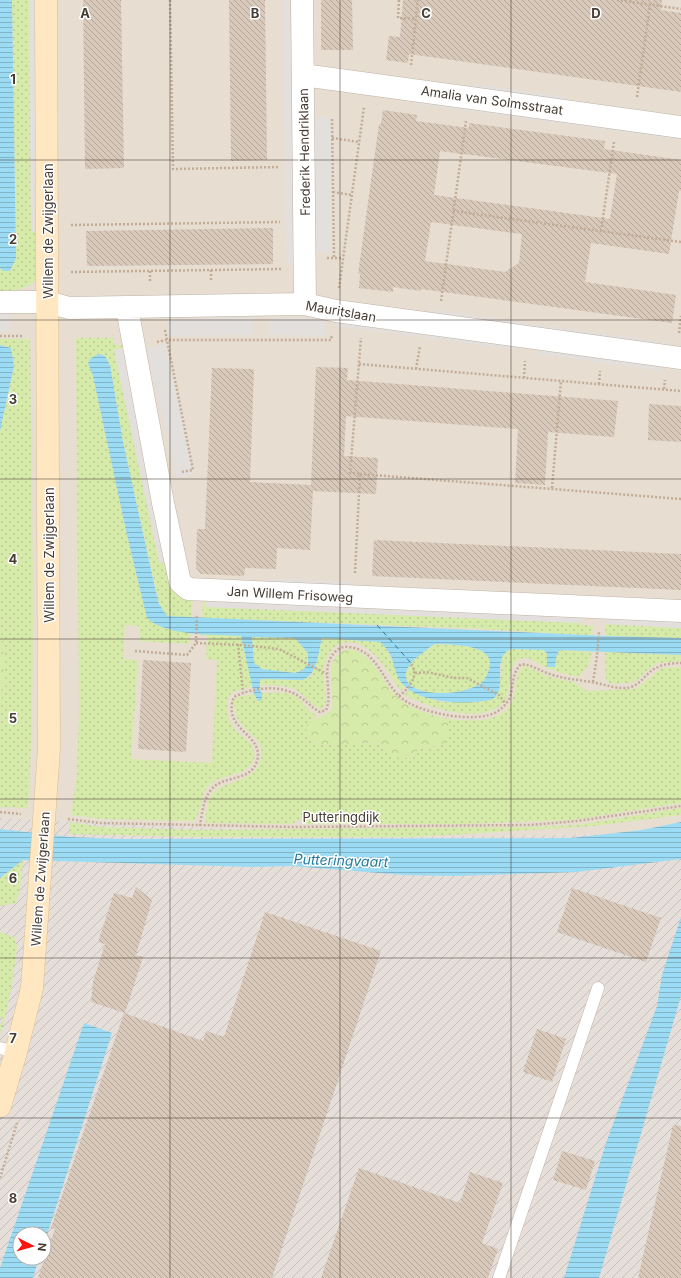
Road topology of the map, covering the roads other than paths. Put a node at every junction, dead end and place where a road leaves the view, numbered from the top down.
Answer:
1 (46, 0) edge
2 (302, 0) edge
3 (303, 75) junction
4 (681, 127) edge
5 (0, 302) edge
6 (48, 302) junction
7 (306, 304) junction
8 (127, 308) junction
9 (681, 358) edge
10 (681, 611) edge
11 (598, 988) dead end
12 (8, 1050) edge
13 (0, 1106) edge
14 (499, 1278) edge

1 - 6 street, Willem de Zwijgerlaan
2 - 3 street, Frederik Hendriklaan
3 - 4 street, Amalia van Solmsstraat
3 - 7 street, Frederik Hendriklaan
5 - 6 street, Mauritslaan
6 - 8 street, Mauritslaan
6 - 12 street, Willem de Zwijgerlaan
7 - 8 street, Mauritslaan
7 - 9 street, Mauritslaan
8 - 10 street, Jan Willem Frisoweg
11 - 14 lane
12 - 13 street, Willem de Zwijgerlaan

